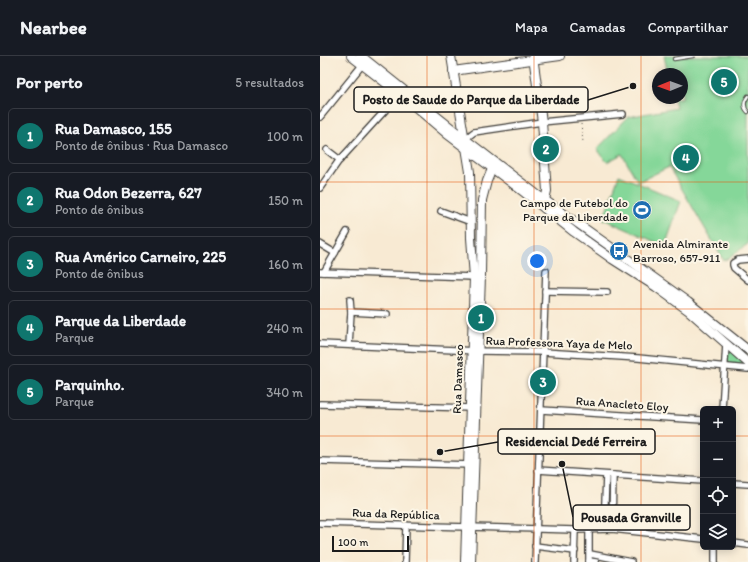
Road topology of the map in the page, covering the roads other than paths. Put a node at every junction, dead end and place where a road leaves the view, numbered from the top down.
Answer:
1 (351, 56) edge
2 (451, 56) edge
3 (560, 56) edge
4 (693, 56) edge
5 (533, 58) edge
6 (674, 59) dead end
7 (362, 60) edge
8 (453, 71) junction
9 (400, 94) junction
10 (748, 96) edge
11 (748, 112) edge
12 (624, 114) dead end
13 (320, 117) edge
14 (542, 122) junction
15 (465, 139) junction
16 (327, 150) dead end
17 (467, 150) junction
18 (340, 160) junction
19 (492, 168) junction
20 (320, 188) edge
21 (545, 200) junction
22 (536, 202) junction
23 (441, 211) dead end
24 (471, 222) junction
25 (347, 232) dead end
26 (320, 244) edge
27 (335, 252) junction
28 (748, 259) edge
29 (546, 271) dead end
30 (322, 272) edge
31 (474, 277) junction
32 (748, 280) edge
33 (545, 291) junction
34 (607, 292) dead end
35 (350, 300) dead end
36 (351, 312) junction
37 (387, 314) dead end
38 (320, 344) edge
39 (726, 344) junction
40 (349, 345) junction
41 (748, 350) edge
42 (475, 351) junction
43 (543, 352) junction
44 (748, 363) edge
45 (724, 366) junction
46 (748, 369) edge
47 (320, 404) edge
48 (722, 406) edge
49 (473, 408) junction
50 (541, 410) junction
51 (700, 420) edge
52 (320, 461) edge
53 (471, 465) junction
54 (538, 470) junction
55 (606, 475) junction
56 (613, 475) junction
57 (700, 481) edge
58 (736, 483) edge
59 (748, 484) edge
60 (320, 523) edge
61 (406, 525) junction
62 (469, 527) junction
63 (536, 528) junction
64 (604, 529) junction
65 (612, 529) junction
66 (575, 530) junction
67 (589, 530) junction
68 (700, 539) edge
69 (736, 543) edge
70 (748, 545) edge
71 (536, 546) junction
72 (716, 550) edge
73 (575, 551) junction
74 (590, 559) edge
75 (405, 562) edge
76 (465, 562) edge
77 (471, 562) edge
78 (535, 562) edge
79 (574, 562) edge
80 (596, 562) edge
81 (631, 562) edge
82 (715, 562) edge

1 - 7 main road
2 - 8 main road, Rua Damasco
3 - 5 main road
4 - 6 lane
5 - 8 main road
5 - 14 main road
7 - 9 main road
7 - 13 street
7 - 15 main road
8 - 15 main road, Rua Damasco
9 - 17 main road
9 - 18 street
10 - 11 lane
12 - 14 street
14 - 15 street
14 - 21 main road
15 - 17 main road, Rua Damasco
15 - 21 main road
16 - 18 street
17 - 19 main road
17 - 24 main road, Rua Damasco
18 - 20 street
19 - 22 main road
19 - 42 main road, Rua Damasco
21 - 22 main road
21 - 41 main road
22 - 39 main road
23 - 24 street
24 - 31 main road, Rua Damasco
25 - 27 street
26 - 27 street
27 - 30 street
28 - 32 street
29 - 33 street
30 - 31 street
31 - 42 main road, Rua Damasco
33 - 34 street
33 - 43 street
35 - 36 street
36 - 37 street
36 - 40 street
38 - 40 street, Rua Professora Yaya de Melo
39 - 44 main road
39 - 45 street
40 - 42 street, Rua Professora Yaya de Melo
42 - 43 street, Rua Professora Yaya de Melo
42 - 49 main road, Rua Damasco
43 - 45 street, Rua Professora Yaya de Melo
43 - 50 street
45 - 46 street, Rua Professora Yaya de Melo
45 - 48 street
47 - 49 street
49 - 53 main road, Rua Damasco
50 - 51 street, Rua Anacleto Eloy
50 - 54 street
52 - 53 street
53 - 62 main road, Rua Damasco
54 - 55 street
54 - 63 street
55 - 56 street
55 - 64 street
56 - 57 street
56 - 65 street
58 - 59 street
60 - 61 street, Rua da República
61 - 62 street, Rua da República
61 - 75 street
62 - 63 street, Rua da República
62 - 76 main road, Rua Damasco
62 - 77 main road, Rua Damasco
63 - 66 street, Rua da República
63 - 71 street
64 - 65 street, Rua da República
64 - 67 street, Rua da República
65 - 68 street, Rua da República
66 - 67 street, Rua da República
66 - 73 street
67 - 74 street
69 - 70 street
71 - 73 street
71 - 78 street
72 - 82 street
73 - 79 street
74 - 80 street
74 - 81 street

